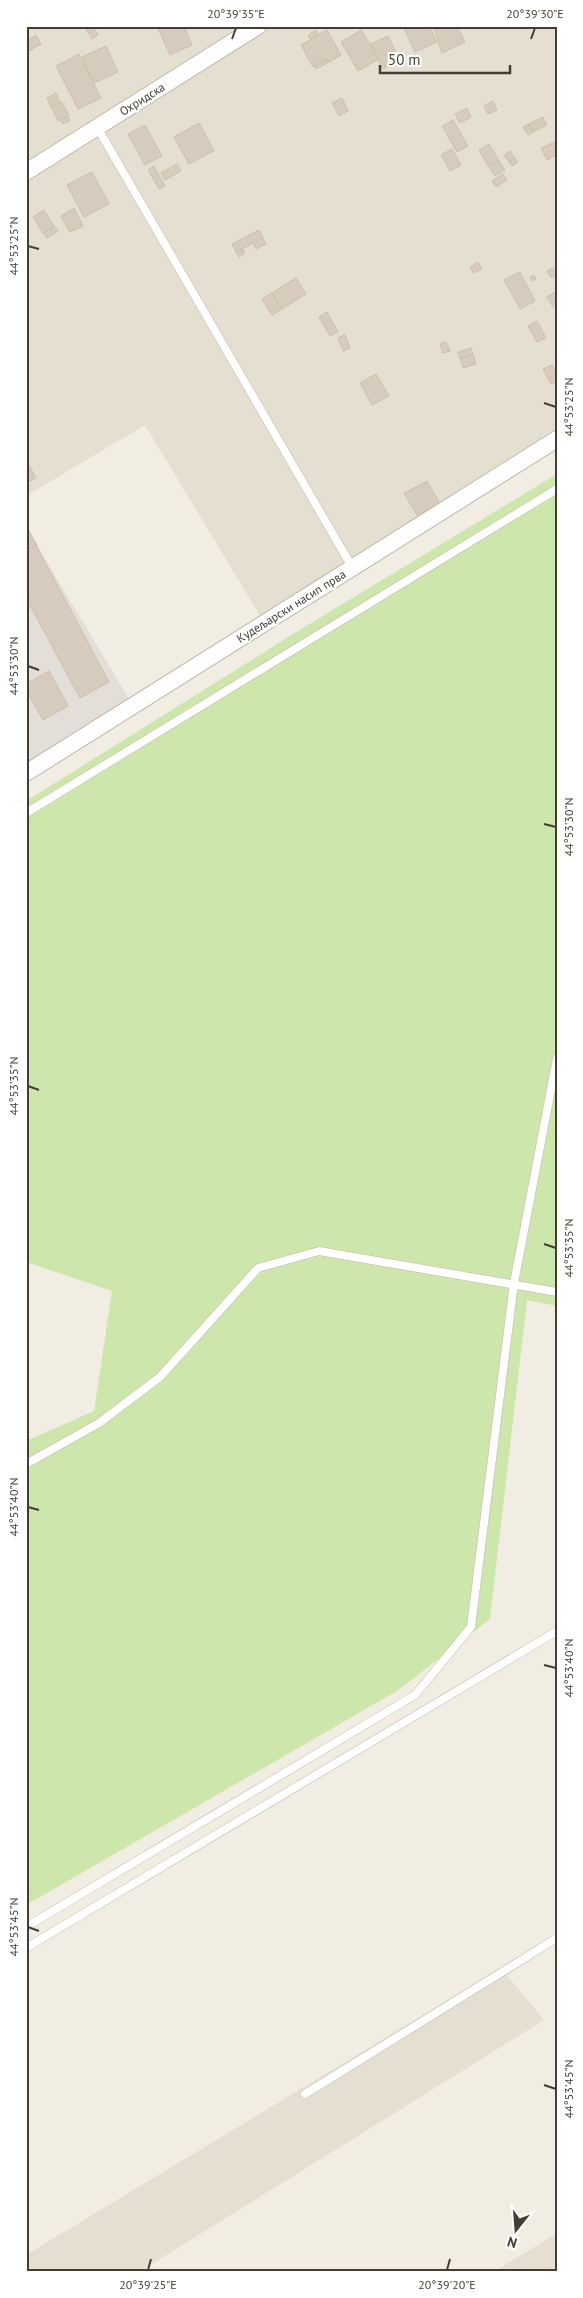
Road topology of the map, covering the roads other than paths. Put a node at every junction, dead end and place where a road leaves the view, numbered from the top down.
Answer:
1 (258, 26) edge
2 (97, 127) junction
3 (26, 172) edge
4 (557, 438) edge
5 (557, 489) edge
6 (352, 567) junction
7 (26, 773) edge
8 (26, 813) edge
9 (557, 1058) edge
10 (514, 1283) junction
11 (557, 1292) edge
12 (26, 1464) edge
13 (557, 1631) edge
14 (26, 1927) edge
15 (557, 1938) edge
16 (26, 1948) edge
17 (305, 2094) dead end

1 - 2 street, Охридска
2 - 3 street, Охридска
2 - 6 lane
4 - 6 street, Кудељарски насип прва
5 - 8 lane
6 - 7 street, Кудељарски насип прва
9 - 10 lane
10 - 11 lane
10 - 12 lane
10 - 14 lane
13 - 16 lane
15 - 17 lane

